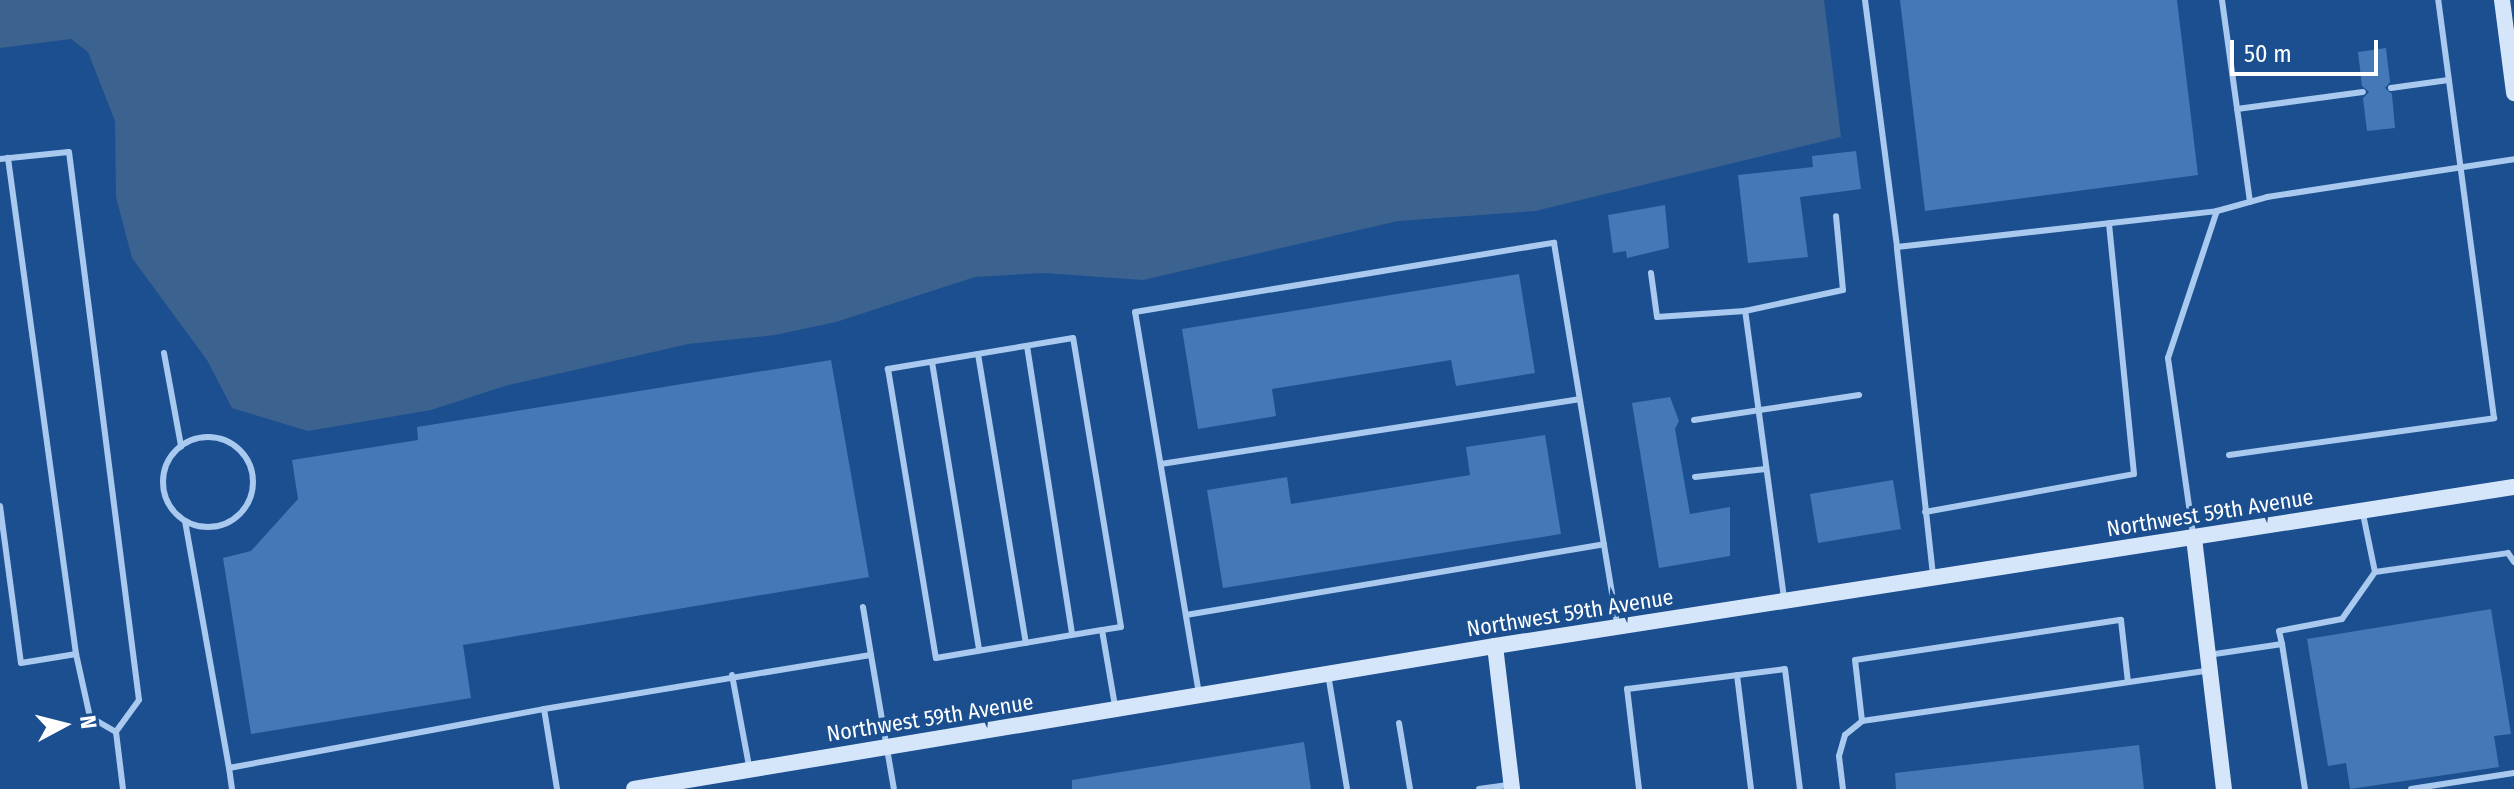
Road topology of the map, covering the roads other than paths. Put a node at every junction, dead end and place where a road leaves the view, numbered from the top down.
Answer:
1 (1865, 0) edge
2 (2222, 0) edge
3 (2438, 0) edge
4 (2502, 0) edge
5 (2448, 80) junction
6 (2391, 88) dead end
7 (2363, 92) dead end
8 (2514, 93) edge
9 (2237, 109) junction
10 (4, 158) edge
11 (2514, 159) edge
12 (2460, 168) junction
13 (2250, 202) junction
14 (2217, 211) junction
15 (1836, 216) dead end
16 (2109, 223) junction
17 (1897, 247) junction
18 (1651, 273) dead end
19 (1745, 311) junction
20 (1027, 346) junction
21 (164, 353) dead end
22 (978, 354) junction
23 (932, 362) junction
24 (1859, 395) dead end
25 (1579, 399) junction
26 (1758, 410) junction
27 (1694, 420) dead end
28 (181, 446) junction
29 (2229, 455) dead end
30 (1161, 464) junction
31 (1766, 469) junction
32 (1695, 477) dead end
33 (2514, 487) edge
34 (0, 506) edge
35 (2363, 511) junction
36 (1925, 512) junction
37 (185, 521) junction
38 (2194, 538) junction
39 (1604, 544) junction
40 (2514, 562) edge
41 (2375, 572) junction
42 (1934, 579) junction
43 (1784, 602) junction
44 (863, 607) dead end
45 (1186, 615) junction
46 (1617, 627) junction
47 (1102, 630) junction
48 (1072, 635) junction
49 (1026, 643) junction
50 (2282, 644) junction
51 (1495, 646) junction
52 (979, 650) junction
53 (76, 654) junction
54 (871, 655) junction
55 (2209, 663) junction
56 (1328, 674) junction
57 (732, 675) junction
58 (1737, 675) junction
59 (2128, 682) junction
60 (1199, 695) junction
61 (544, 709) junction
62 (1115, 709) junction
63 (1862, 721) junction
64 (1399, 723) dead end
65 (116, 732) junction
66 (888, 747) junction
67 (229, 768) junction
68 (749, 770) junction
69 (2514, 773) edge
70 (684, 785) edge
71 (1512, 787) edge
72 (123, 789) edge
73 (232, 789) edge
74 (557, 789) edge
75 (634, 789) edge
76 (894, 789) edge
77 (1347, 789) edge
78 (1410, 789) edge
79 (1479, 789) edge
80 (1639, 789) edge
81 (1751, 789) edge
82 (1800, 789) edge
83 (1843, 789) edge
84 (2224, 789) edge
85 (2305, 789) edge
86 (2411, 789) edge

1 - 17 lane
2 - 9 lane
3 - 5 lane
4 - 8 street
5 - 6 lane
5 - 12 lane
7 - 9 lane
9 - 13 lane
10 - 53 lane
10 - 65 lane
11 - 12 lane
12 - 13 lane
12 - 29 lane
13 - 14 lane
14 - 16 lane
14 - 38 lane
15 - 19 lane
16 - 17 lane
16 - 36 lane
17 - 36 lane
18 - 19 lane
19 - 26 lane
20 - 22 lane
20 - 47 lane
20 - 48 lane
21 - 28 lane
22 - 23 lane
22 - 49 lane
23 - 52 lane
23 - 52 lane
24 - 26 lane
25 - 30 lane
25 - 30 lane
25 - 39 lane
26 - 27 lane
26 - 31 lane
28 - 37 lane
28 - 37 lane
30 - 45 lane
31 - 32 lane
31 - 43 lane
33 - 35 street, Northwest 59th Avenue
34 - 53 lane
35 - 38 street, Northwest 59th Avenue
35 - 41 lane
36 - 42 lane
37 - 67 lane
38 - 42 street, Northwest 59th Avenue
38 - 55 street
39 - 45 lane
39 - 46 lane
40 - 41 lane
41 - 50 lane
42 - 43 street, Northwest 59th Avenue
43 - 46 street, Northwest 59th Avenue
44 - 54 lane
45 - 60 lane
46 - 51 street, Northwest 59th Avenue
47 - 48 lane
47 - 62 lane
48 - 49 lane
49 - 52 lane
50 - 55 lane
50 - 85 lane
51 - 56 street, Northwest 59th Avenue
51 - 71 street
53 - 65 lane
54 - 57 lane
54 - 66 lane
55 - 59 lane
55 - 84 street
56 - 60 street, Northwest 59th Avenue
56 - 77 lane
57 - 61 lane
57 - 68 lane
58 - 80 lane
58 - 81 lane
58 - 82 lane
59 - 63 lane
59 - 63 lane
60 - 62 street, Northwest 59th Avenue
61 - 67 lane
61 - 74 lane
62 - 66 street, Northwest 59th Avenue
63 - 83 lane
64 - 78 lane
65 - 72 lane
66 - 68 street, Northwest 59th Avenue
66 - 76 lane
67 - 73 lane
68 - 70 street, Northwest 59th Avenue
69 - 86 lane
70 - 75 street, Northwest 59th Avenue
71 - 79 lane

